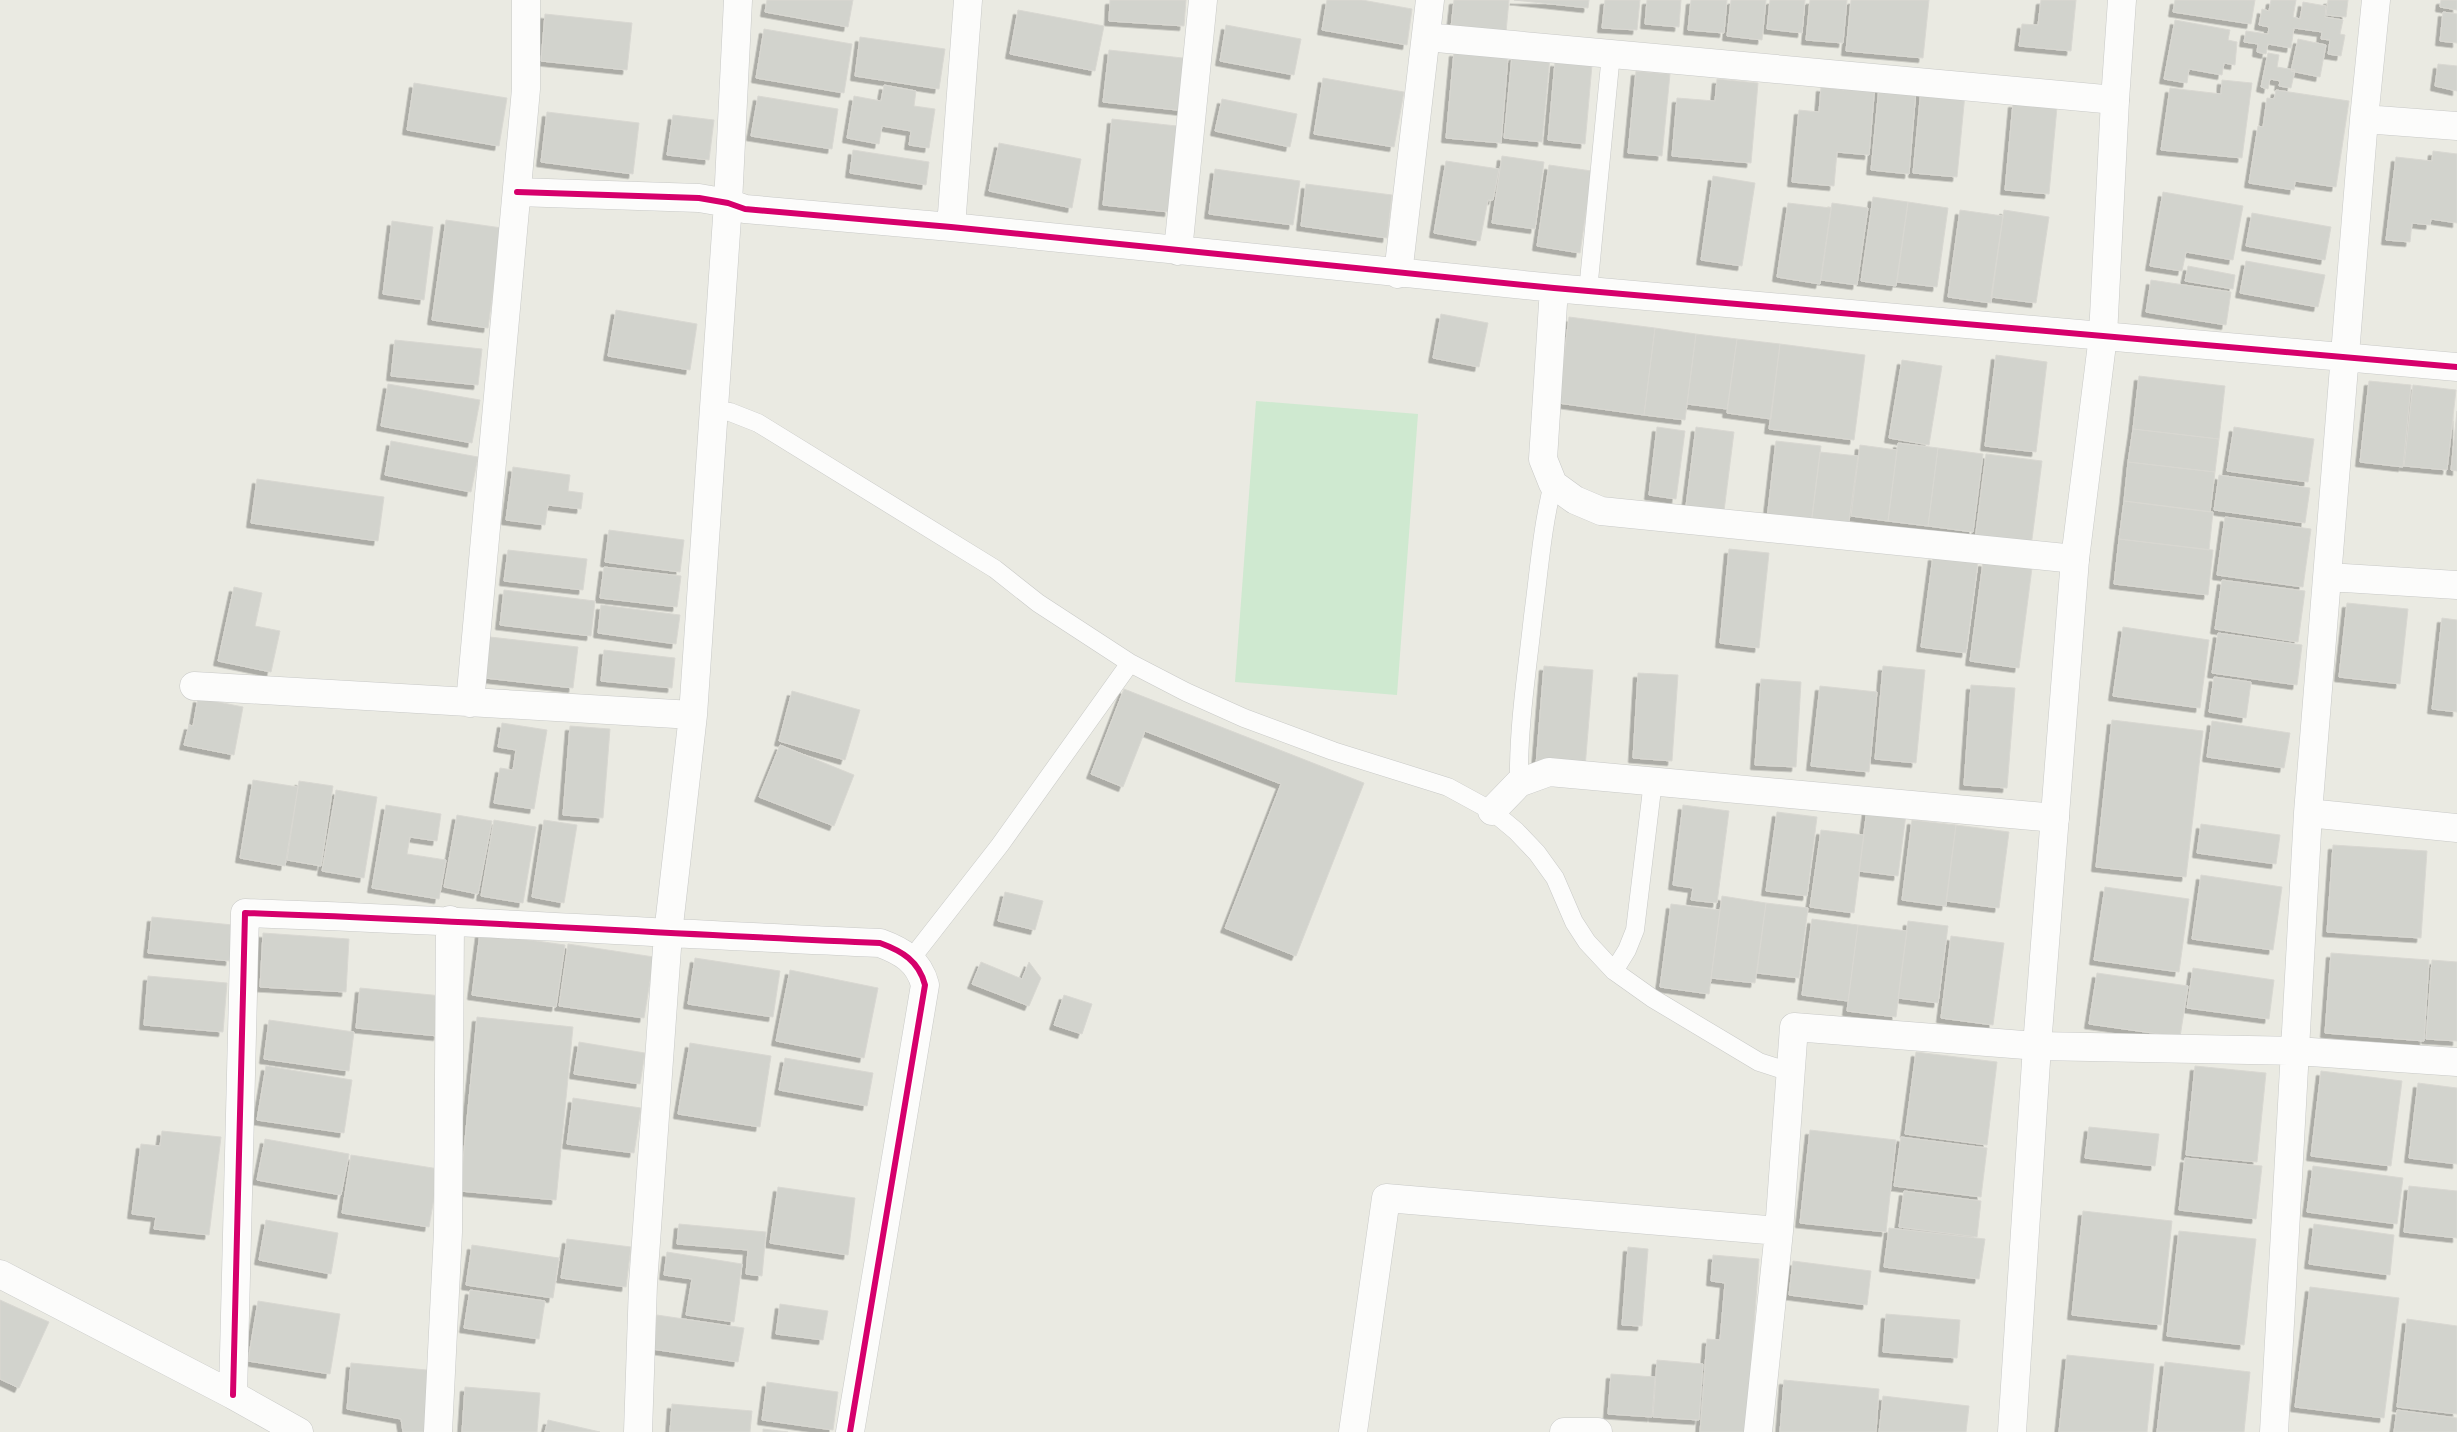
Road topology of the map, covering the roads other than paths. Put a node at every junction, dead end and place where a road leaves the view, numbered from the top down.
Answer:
1 (526, 0) edge
2 (738, 0) edge
3 (968, 0) edge
4 (1204, 0) edge
5 (1430, 0) edge
6 (2122, 0) edge
7 (2376, 0) edge
8 (1426, 37) junction
9 (1611, 54) junction
10 (2115, 100) junction
11 (2364, 118) junction
12 (2457, 126) edge
13 (516, 192) junction
14 (728, 203) junction
15 (951, 227) junction
16 (1178, 251) junction
17 (1398, 274) junction
18 (1554, 288) junction
19 (1588, 291) junction
20 (2103, 336) junction
21 (2344, 356) junction
22 (2457, 367) edge
23 (714, 410) junction
24 (1553, 484) junction
25 (2075, 559) junction
26 (2328, 577) junction
27 (2457, 585) edge
28 (1130, 663) junction
29 (194, 686) dead end
30 (470, 703) junction
31 (693, 715) junction
32 (1653, 781) junction
33 (1519, 784) junction
34 (1492, 811) junction
35 (2308, 813) junction
36 (2056, 818) junction
37 (2457, 828) edge
38 (450, 920) junction
39 (668, 934) junction
40 (911, 959) junction
41 (1614, 971) junction
42 (2036, 1046) junction
43 (2296, 1051) junction
44 (2457, 1062) edge
45 (1790, 1072) junction
46 (1779, 1231) junction
47 (0, 1274) edge
48 (233, 1395) junction
49 (299, 1432) edge
50 (438, 1432) edge
51 (638, 1432) edge
52 (850, 1432) edge
53 (1353, 1432) edge
54 (1564, 1432) edge
55 (1598, 1432) edge
56 (1758, 1432) edge
57 (2012, 1432) edge
58 (2274, 1432) edge

1 - 13 street
2 - 14 street
3 - 15 street
4 - 16 street
5 - 8 street
6 - 10 street
7 - 11 street
8 - 9 street
8 - 17 street
9 - 10 street
9 - 19 lane
10 - 20 street
11 - 12 street
11 - 21 street
13 - 14 street
13 - 30 street
14 - 15 street
14 - 23 street
15 - 16 street
16 - 17 street
17 - 18 street
18 - 19 street
18 - 24 street
19 - 20 street
20 - 21 street
20 - 25 street
21 - 22 street
21 - 26 street
23 - 28 lane
23 - 31 street
24 - 25 street
24 - 33 lane
25 - 36 street
26 - 27 street
26 - 35 street
28 - 34 lane
28 - 40 lane
29 - 30 street
30 - 31 street
31 - 39 street
32 - 33 street
32 - 36 street
32 - 41 lane
33 - 34 street
34 - 41 lane
35 - 37 street
35 - 43 street
36 - 42 street
38 - 39 street
38 - 48 street
38 - 50 street
39 - 40 street
39 - 51 street
40 - 52 street
41 - 45 lane
42 - 43 street
42 - 45 street
42 - 57 street
43 - 44 street
43 - 58 street
45 - 46 street
46 - 53 street
46 - 56 street
47 - 48 street
48 - 49 street
54 - 55 street

